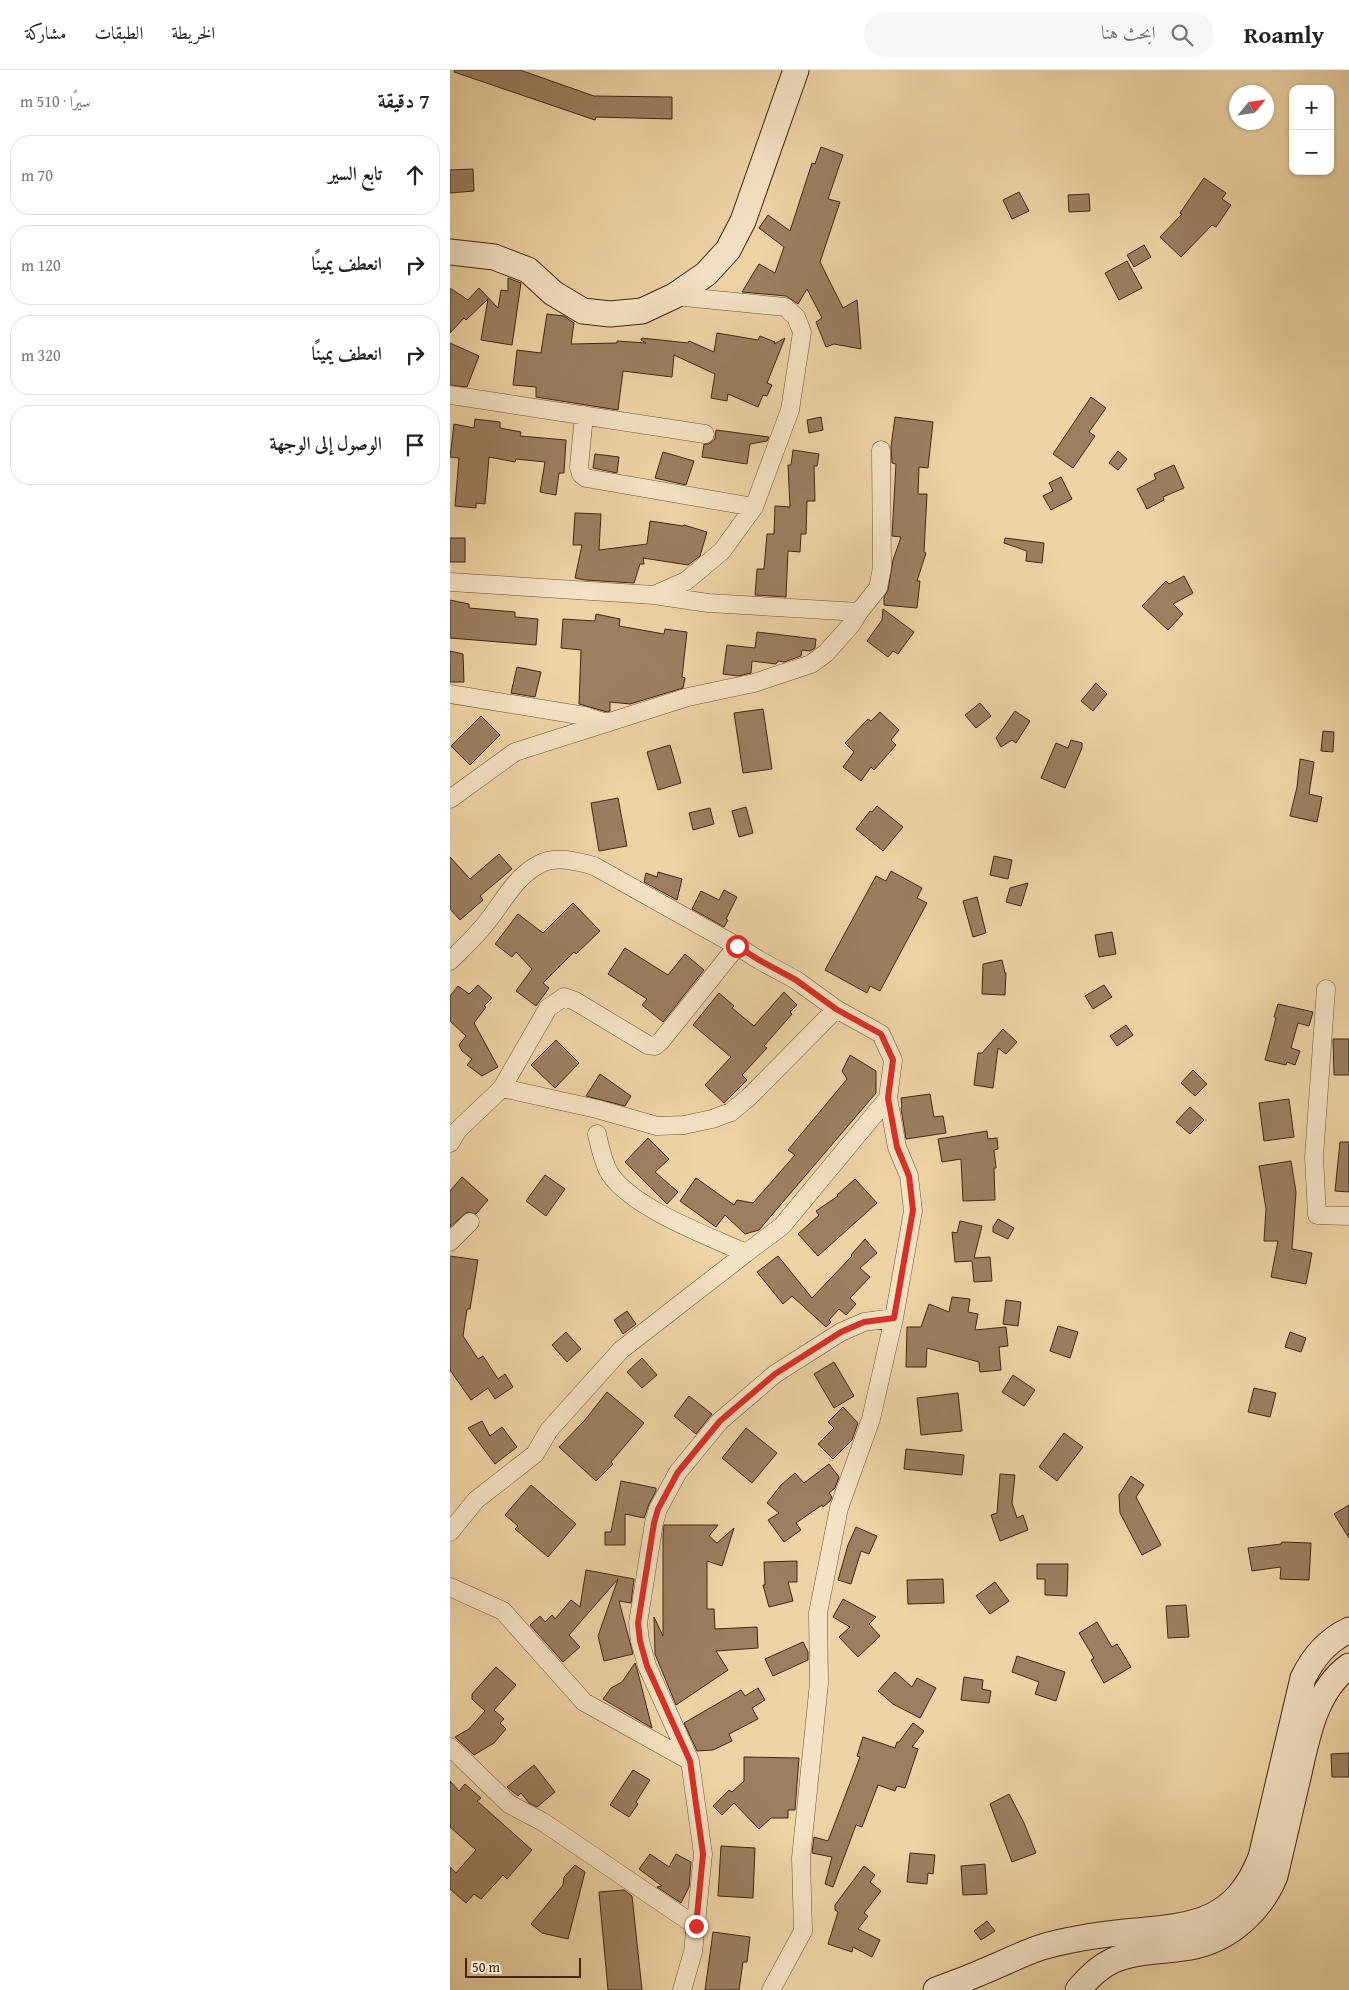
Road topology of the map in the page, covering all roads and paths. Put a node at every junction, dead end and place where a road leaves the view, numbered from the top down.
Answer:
1 (796, 70) edge
2 (450, 252) edge
3 (674, 296) junction
4 (450, 395) edge
5 (584, 415) junction
6 (705, 434) dead end
7 (881, 450) dead end
8 (754, 507) junction
9 (450, 582) edge
10 (654, 595) junction
11 (859, 612) junction
12 (450, 694) edge
13 (607, 722) junction
14 (450, 799) edge
15 (737, 946) junction
16 (450, 961) edge
17 (1326, 989) dead end
18 (836, 1009) junction
19 (502, 1088) junction
20 (888, 1098) junction
21 (597, 1134) dead end
22 (450, 1143) edge
23 (1349, 1216) edge
24 (470, 1222) dead end
25 (450, 1242) edge
26 (746, 1254) junction
27 (894, 1318) junction
28 (450, 1532) edge
29 (450, 1587) edge
30 (1349, 1630) edge
31 (1349, 1666) edge
32 (450, 1747) edge
33 (690, 1761) junction
34 (696, 1926) junction
35 (682, 1990) edge
36 (771, 1990) edge
37 (936, 1990) edge
38 (1078, 1990) edge

1 - 3 main road
2 - 3 main road
3 - 8 street
4 - 5 street
5 - 6 street
5 - 8 street
7 - 11 street
8 - 10 street
9 - 10 street
10 - 11 street
11 - 13 street
12 - 13 street
13 - 14 street
15 - 16 street
15 - 18 street
15 - 19 street
17 - 23 street
18 - 19 street
18 - 20 street
19 - 22 street
20 - 26 street
20 - 27 street
21 - 26 street
24 - 25 street
26 - 28 street
27 - 33 street
27 - 36 street
29 - 33 street
30 - 37 main road
31 - 38 main road
32 - 34 street
33 - 34 street
34 - 35 street

